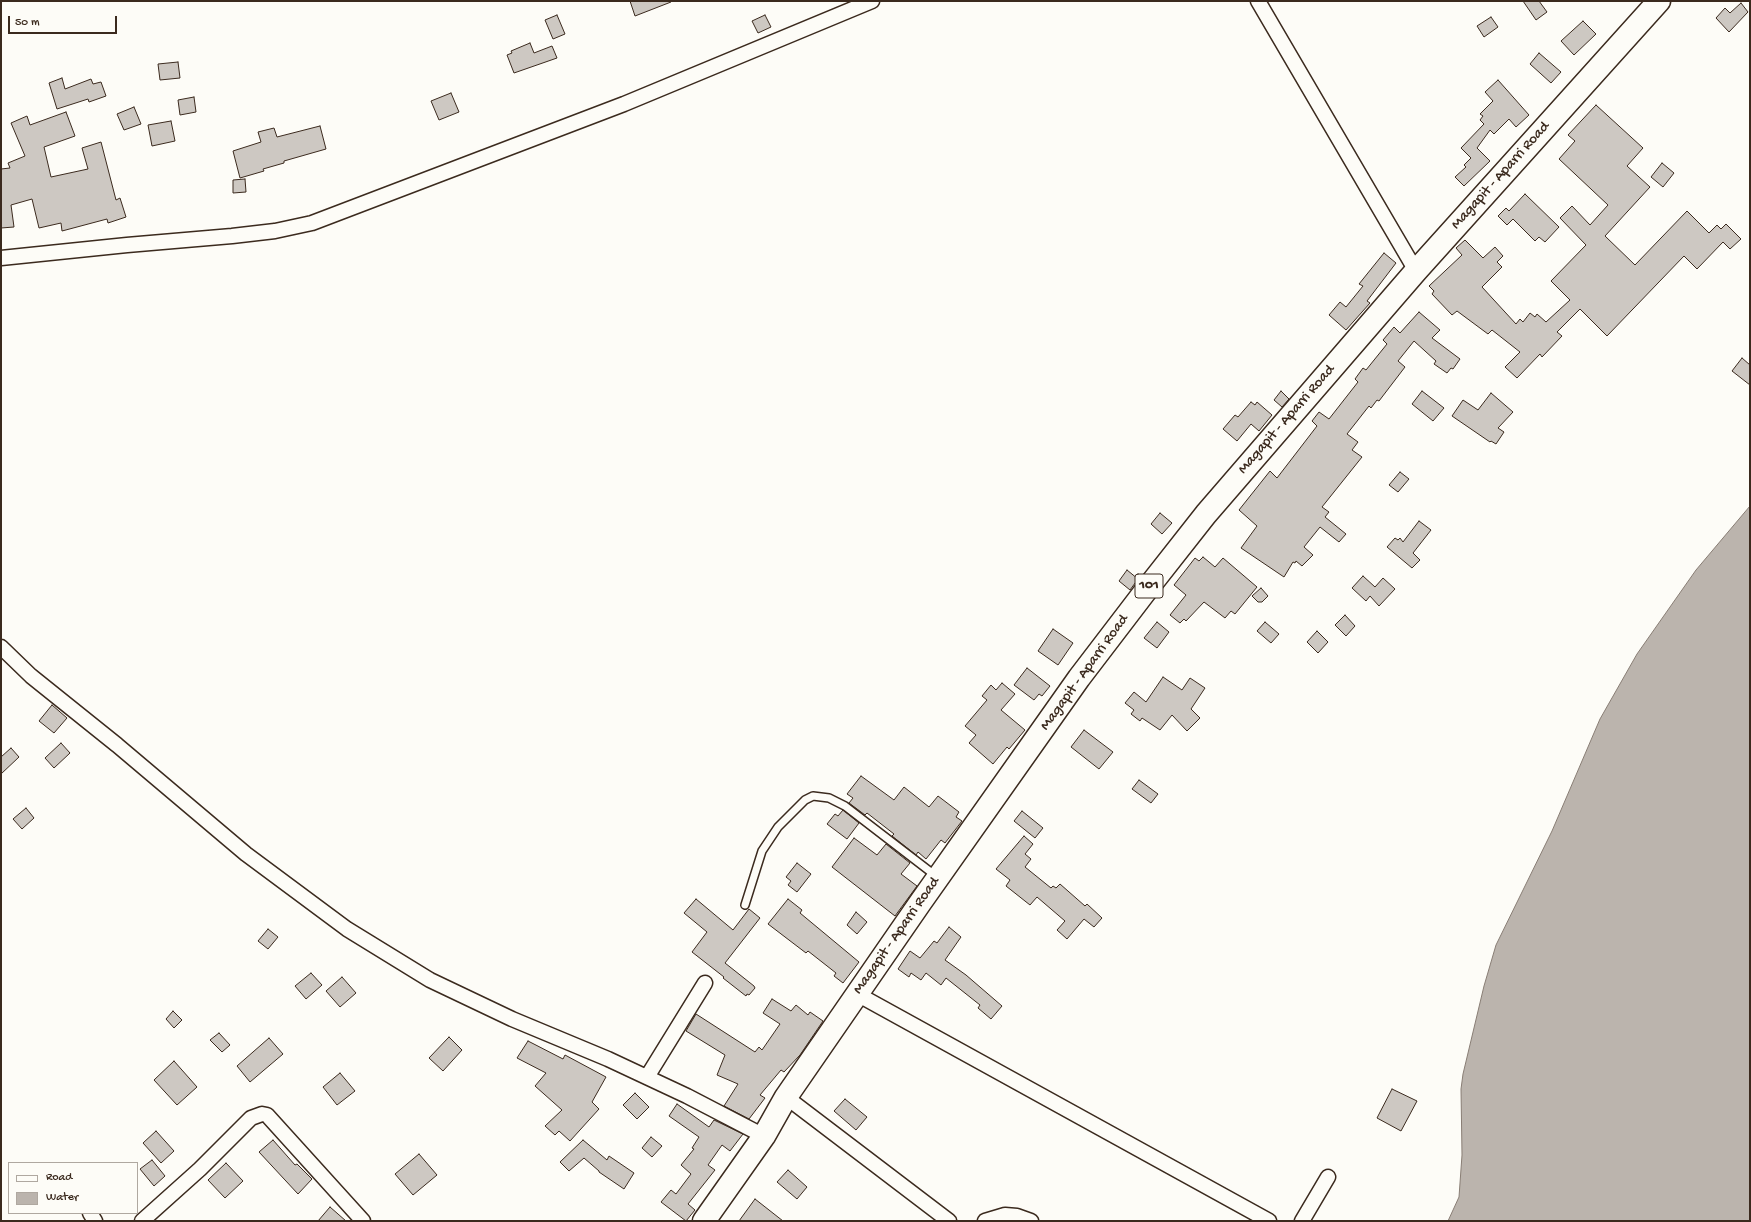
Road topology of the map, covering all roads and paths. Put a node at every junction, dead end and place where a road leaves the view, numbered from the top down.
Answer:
1 (872, 1) edge
2 (1258, 1) edge
3 (1659, 1) edge
4 (1, 258) edge
5 (1416, 271) junction
6 (1, 648) edge
7 (937, 878) junction
8 (745, 905) dead end
9 (705, 983) dead end
10 (857, 994) junction
11 (647, 1077) junction
12 (786, 1097) junction
13 (764, 1136) junction
14 (1328, 1176) dead end
15 (142, 1221) edge
16 (362, 1221) edge
17 (704, 1221) edge
18 (949, 1221) edge
19 (985, 1221) edge
20 (1031, 1221) edge
21 (1269, 1221) edge
22 (1302, 1221) edge

1 - 4 street
2 - 5 street
3 - 5 main road, Magapit - Aparri Road / 101
5 - 7 main road, Magapit - Aparri Road / 101
6 - 11 street
7 - 8 lane
7 - 10 main road, Magapit - Aparri Road / 101
9 - 11 street
10 - 12 main road, Magapit - Aparri Road / 101
10 - 21 street
11 - 13 street
12 - 13 main road, Magapit - Aparri Road / 101
12 - 18 street
13 - 17 main road, Magapit - Aparri Road / 101
14 - 22 street
15 - 16 street
19 - 20 street

